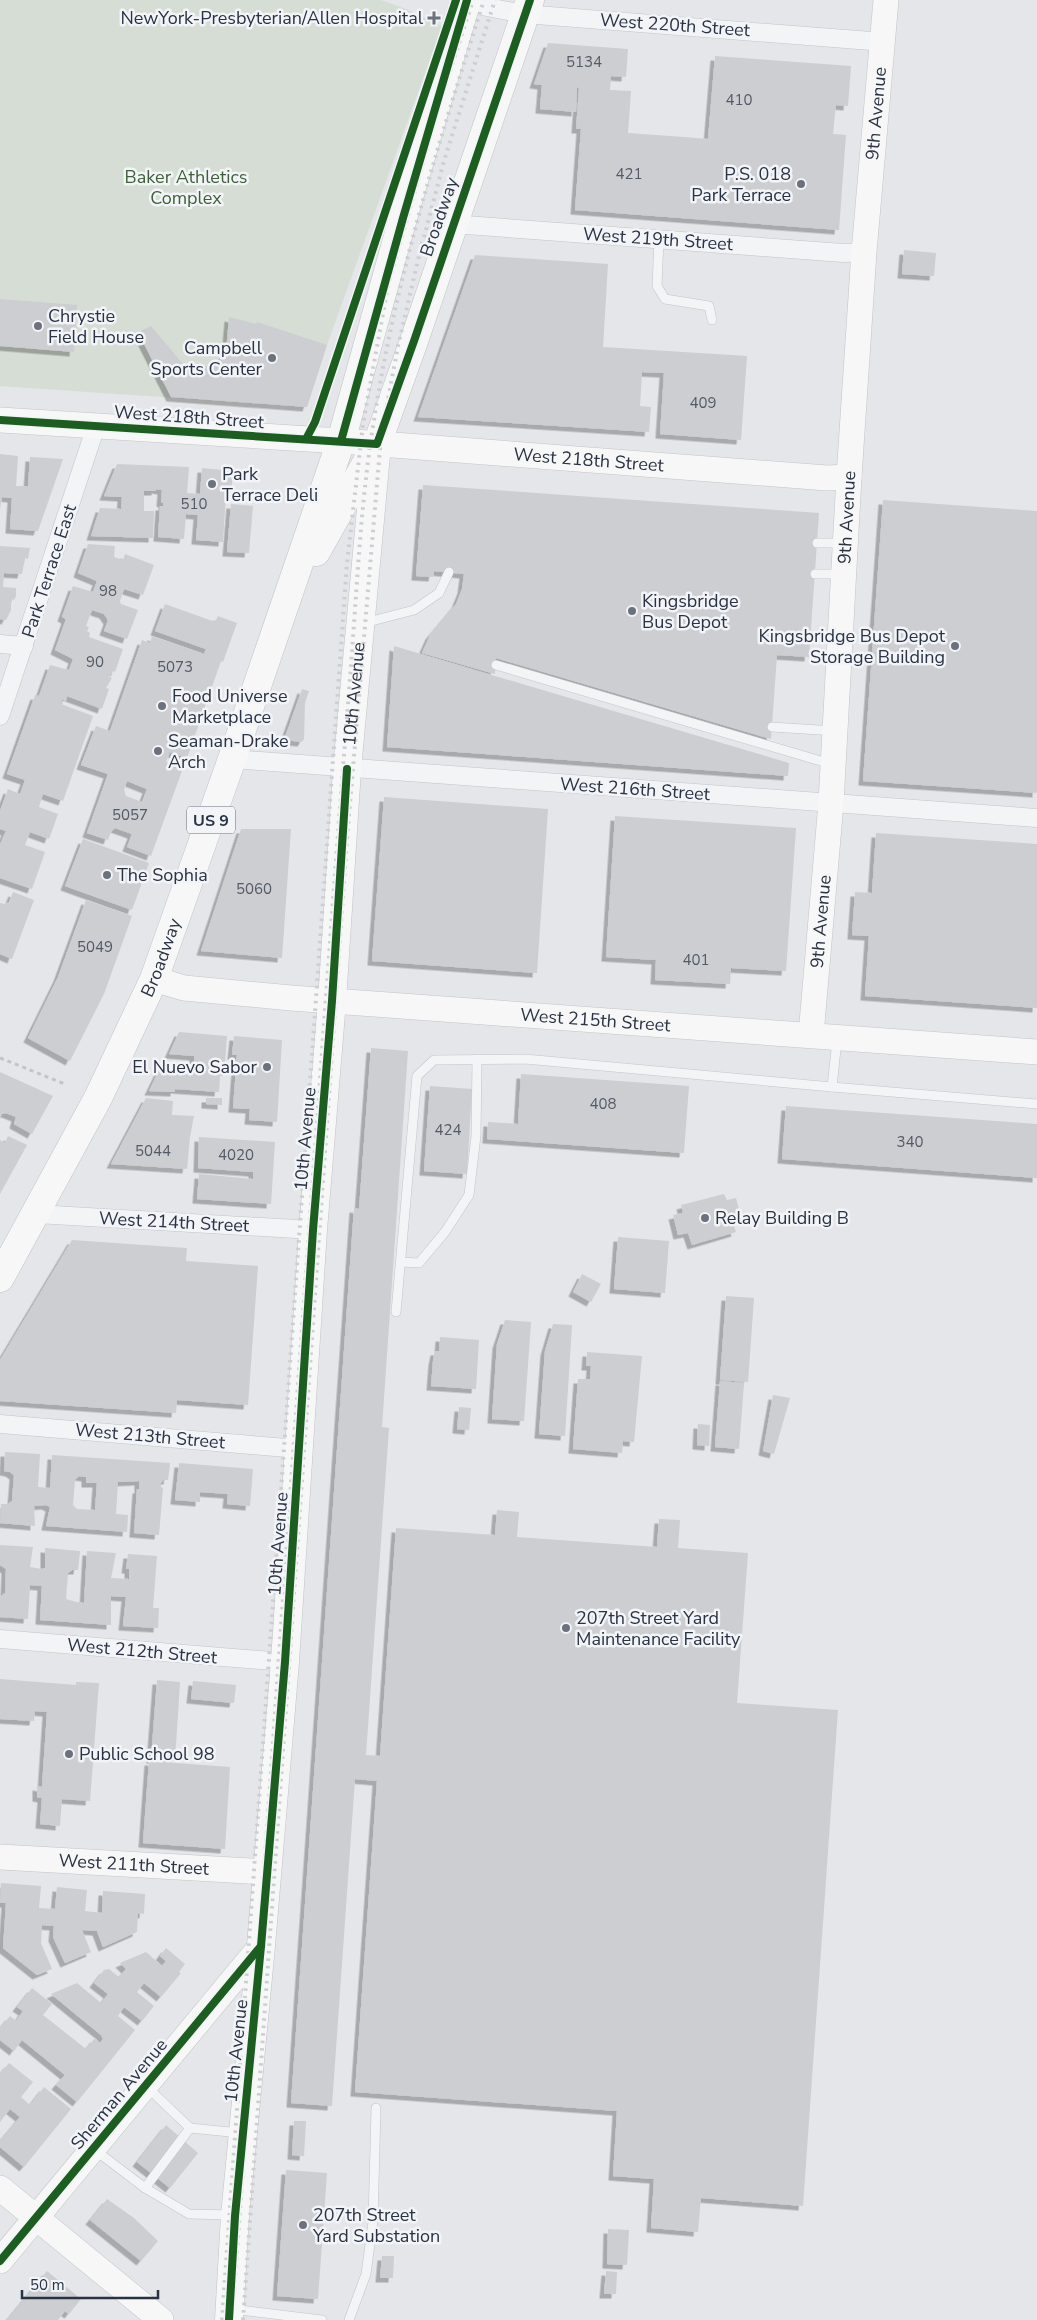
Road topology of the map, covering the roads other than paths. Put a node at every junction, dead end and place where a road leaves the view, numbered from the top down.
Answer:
1 (886, 0) edge
2 (467, 2) edge
3 (527, 7) edge
4 (884, 42) junction
5 (452, 224) junction
6 (659, 239) junction
7 (864, 252) junction
8 (712, 320) dead end
9 (0, 420) edge
10 (96, 426) junction
11 (341, 441) junction
12 (377, 444) junction
13 (849, 477) junction
14 (817, 542) dead end
15 (845, 543) junction
16 (449, 572) dead end
17 (816, 574) dead end
18 (844, 574) junction
19 (280, 620) junction
20 (361, 624) junction
21 (0, 644) edge
22 (24, 646) junction
23 (496, 665) dead end
24 (0, 716) edge
25 (772, 726) dead end
26 (835, 731) junction
27 (232, 759) junction
28 (833, 764) junction
29 (348, 769) junction
30 (831, 804) junction
31 (1037, 818) edge
32 (154, 979) junction
33 (332, 1001) junction
34 (811, 1035) junction
35 (837, 1037) junction
36 (1037, 1052) edge
37 (477, 1060) junction
38 (832, 1087) junction
39 (1037, 1104) edge
40 (36, 1214) junction
41 (313, 1230) junction
42 (401, 1262) junction
43 (0, 1278) edge
44 (396, 1312) dead end
45 (0, 1424) edge
46 (299, 1449) junction
47 (0, 1639) edge
48 (285, 1662) junction
49 (0, 1857) edge
50 (268, 1872) junction
51 (261, 1946) junction
52 (145, 2086) junction
53 (376, 2108) dead end
54 (190, 2128) junction
55 (243, 2134) junction
56 (93, 2149) junction
57 (0, 2188) edge
58 (145, 2188) junction
59 (234, 2216) junction
60 (36, 2217) junction
61 (0, 2261) edge
62 (229, 2315) edge
63 (161, 2320) edge
64 (322, 2320) edge
65 (349, 2320) edge

1 - 4 street, 9th Avenue
2 - 3 street, West 220th Street
2 - 11 main road, Broadway / US 9
3 - 4 street, West 220th Street
3 - 5 main road, Broadway / US 9
4 - 7 street, 9th Avenue
5 - 6 street, West 219th Street
5 - 12 main road, Broadway / US 9
6 - 7 street, West 219th Street
6 - 8 lane
7 - 13 street, 9th Avenue
9 - 10 street, West 218th Street
10 - 11 street, West 218th Street
10 - 22 street, Park Terrace East
11 - 12 street, West 218th Street
11 - 19 main road, Broadway / US 9
12 - 13 street, West 218th Street
12 - 19 main road, Broadway / US 9
12 - 20 main road, 10th Avenue
13 - 15 street, 9th Avenue
14 - 15 lane
15 - 18 street, 9th Avenue
16 - 20 lane
17 - 18 lane
18 - 26 street, 9th Avenue
19 - 27 main road, Broadway / US 9
20 - 29 main road, 10th Avenue
21 - 22 street
22 - 24 street, Park Terrace East
23 - 28 lane
25 - 26 lane
26 - 28 street, 9th Avenue
27 - 29 street, West 216th Street
27 - 32 main road, Broadway / US 9
28 - 30 street, 9th Avenue
29 - 30 street, West 216th Street
29 - 33 main road, 10th Avenue
30 - 31 street, West 216th Street
30 - 34 street, 9th Avenue
32 - 33 street, West 215th Street
32 - 40 main road, Broadway / US 9
33 - 34 street, West 215th Street
33 - 41 main road, 10th Avenue
34 - 35 street, West 215th Street
35 - 36 street, West 215th Street
35 - 38 lane
37 - 38 lane
37 - 42 lane
37 - 42 lane
38 - 39 lane
40 - 41 street, West 214th Street
40 - 43 main road, Broadway / US 9
41 - 46 main road, 10th Avenue
42 - 44 lane
45 - 46 street, West 213th Street
46 - 48 main road, 10th Avenue
47 - 48 street, West 212th Street
48 - 50 main road, 10th Avenue
49 - 50 street, West 211th Street
50 - 51 main road, 10th Avenue
51 - 52 street, Sherman Avenue
51 - 55 main road, 10th Avenue
52 - 54 lane
52 - 56 street, Sherman Avenue
53 - 65 lane
54 - 55 lane
54 - 58 lane
55 - 59 main road, 10th Avenue
56 - 58 lane
56 - 60 street, Sherman Avenue
57 - 60 street
58 - 59 lane
59 - 62 main road, 10th Avenue
60 - 61 street, Sherman Avenue
60 - 63 street
62 - 64 lane

